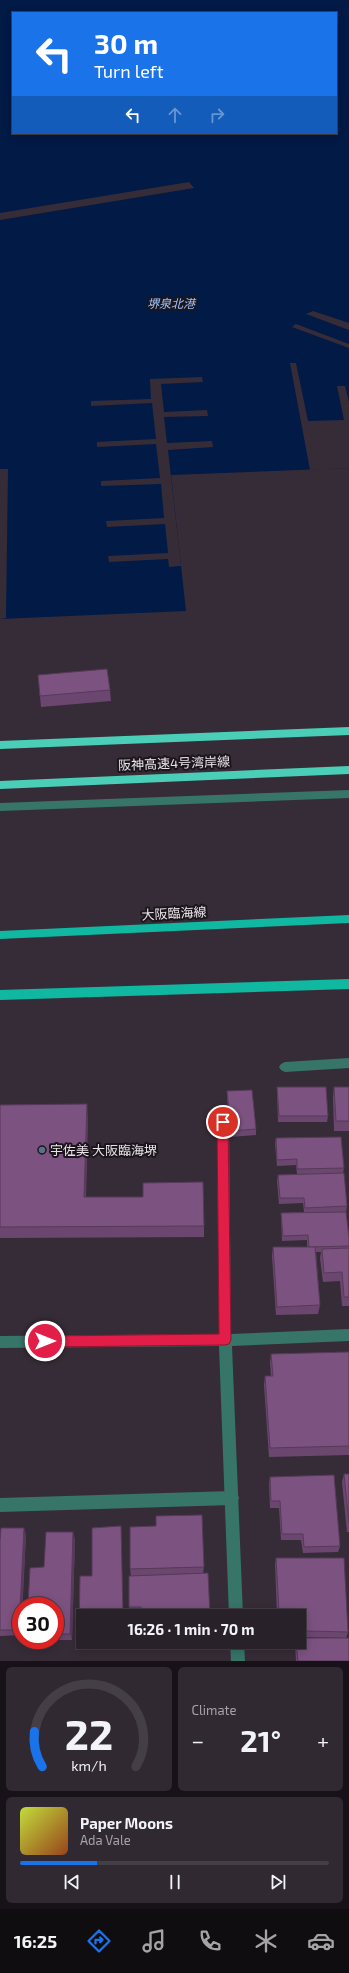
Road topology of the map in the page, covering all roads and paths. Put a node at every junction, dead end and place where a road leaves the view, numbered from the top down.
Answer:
1 (349, 731) edge
2 (0, 745) edge
3 (349, 770) edge
4 (0, 785) edge
5 (349, 794) edge
6 (0, 807) edge
7 (349, 919) edge
8 (0, 935) edge
9 (349, 984) edge
10 (0, 995) edge
11 (349, 1063) edge
12 (284, 1068) dead end
13 (223, 1122) dead end
14 (349, 1335) edge
15 (225, 1340) junction
16 (0, 1342) edge
17 (232, 1498) junction
18 (0, 1505) edge
19 (236, 1609) edge
20 (237, 1649) edge
21 (238, 1661) edge

1 - 2 highway, 阪神高速4号湾岸線
3 - 4 highway, 阪神高速4号湾岸線
5 - 6 street
7 - 8 main road, 大阪臨海線
9 - 10 main road
11 - 12 street
13 - 15 street
14 - 15 street
15 - 16 street
15 - 17 street
17 - 18 street
17 - 19 street
20 - 21 street

